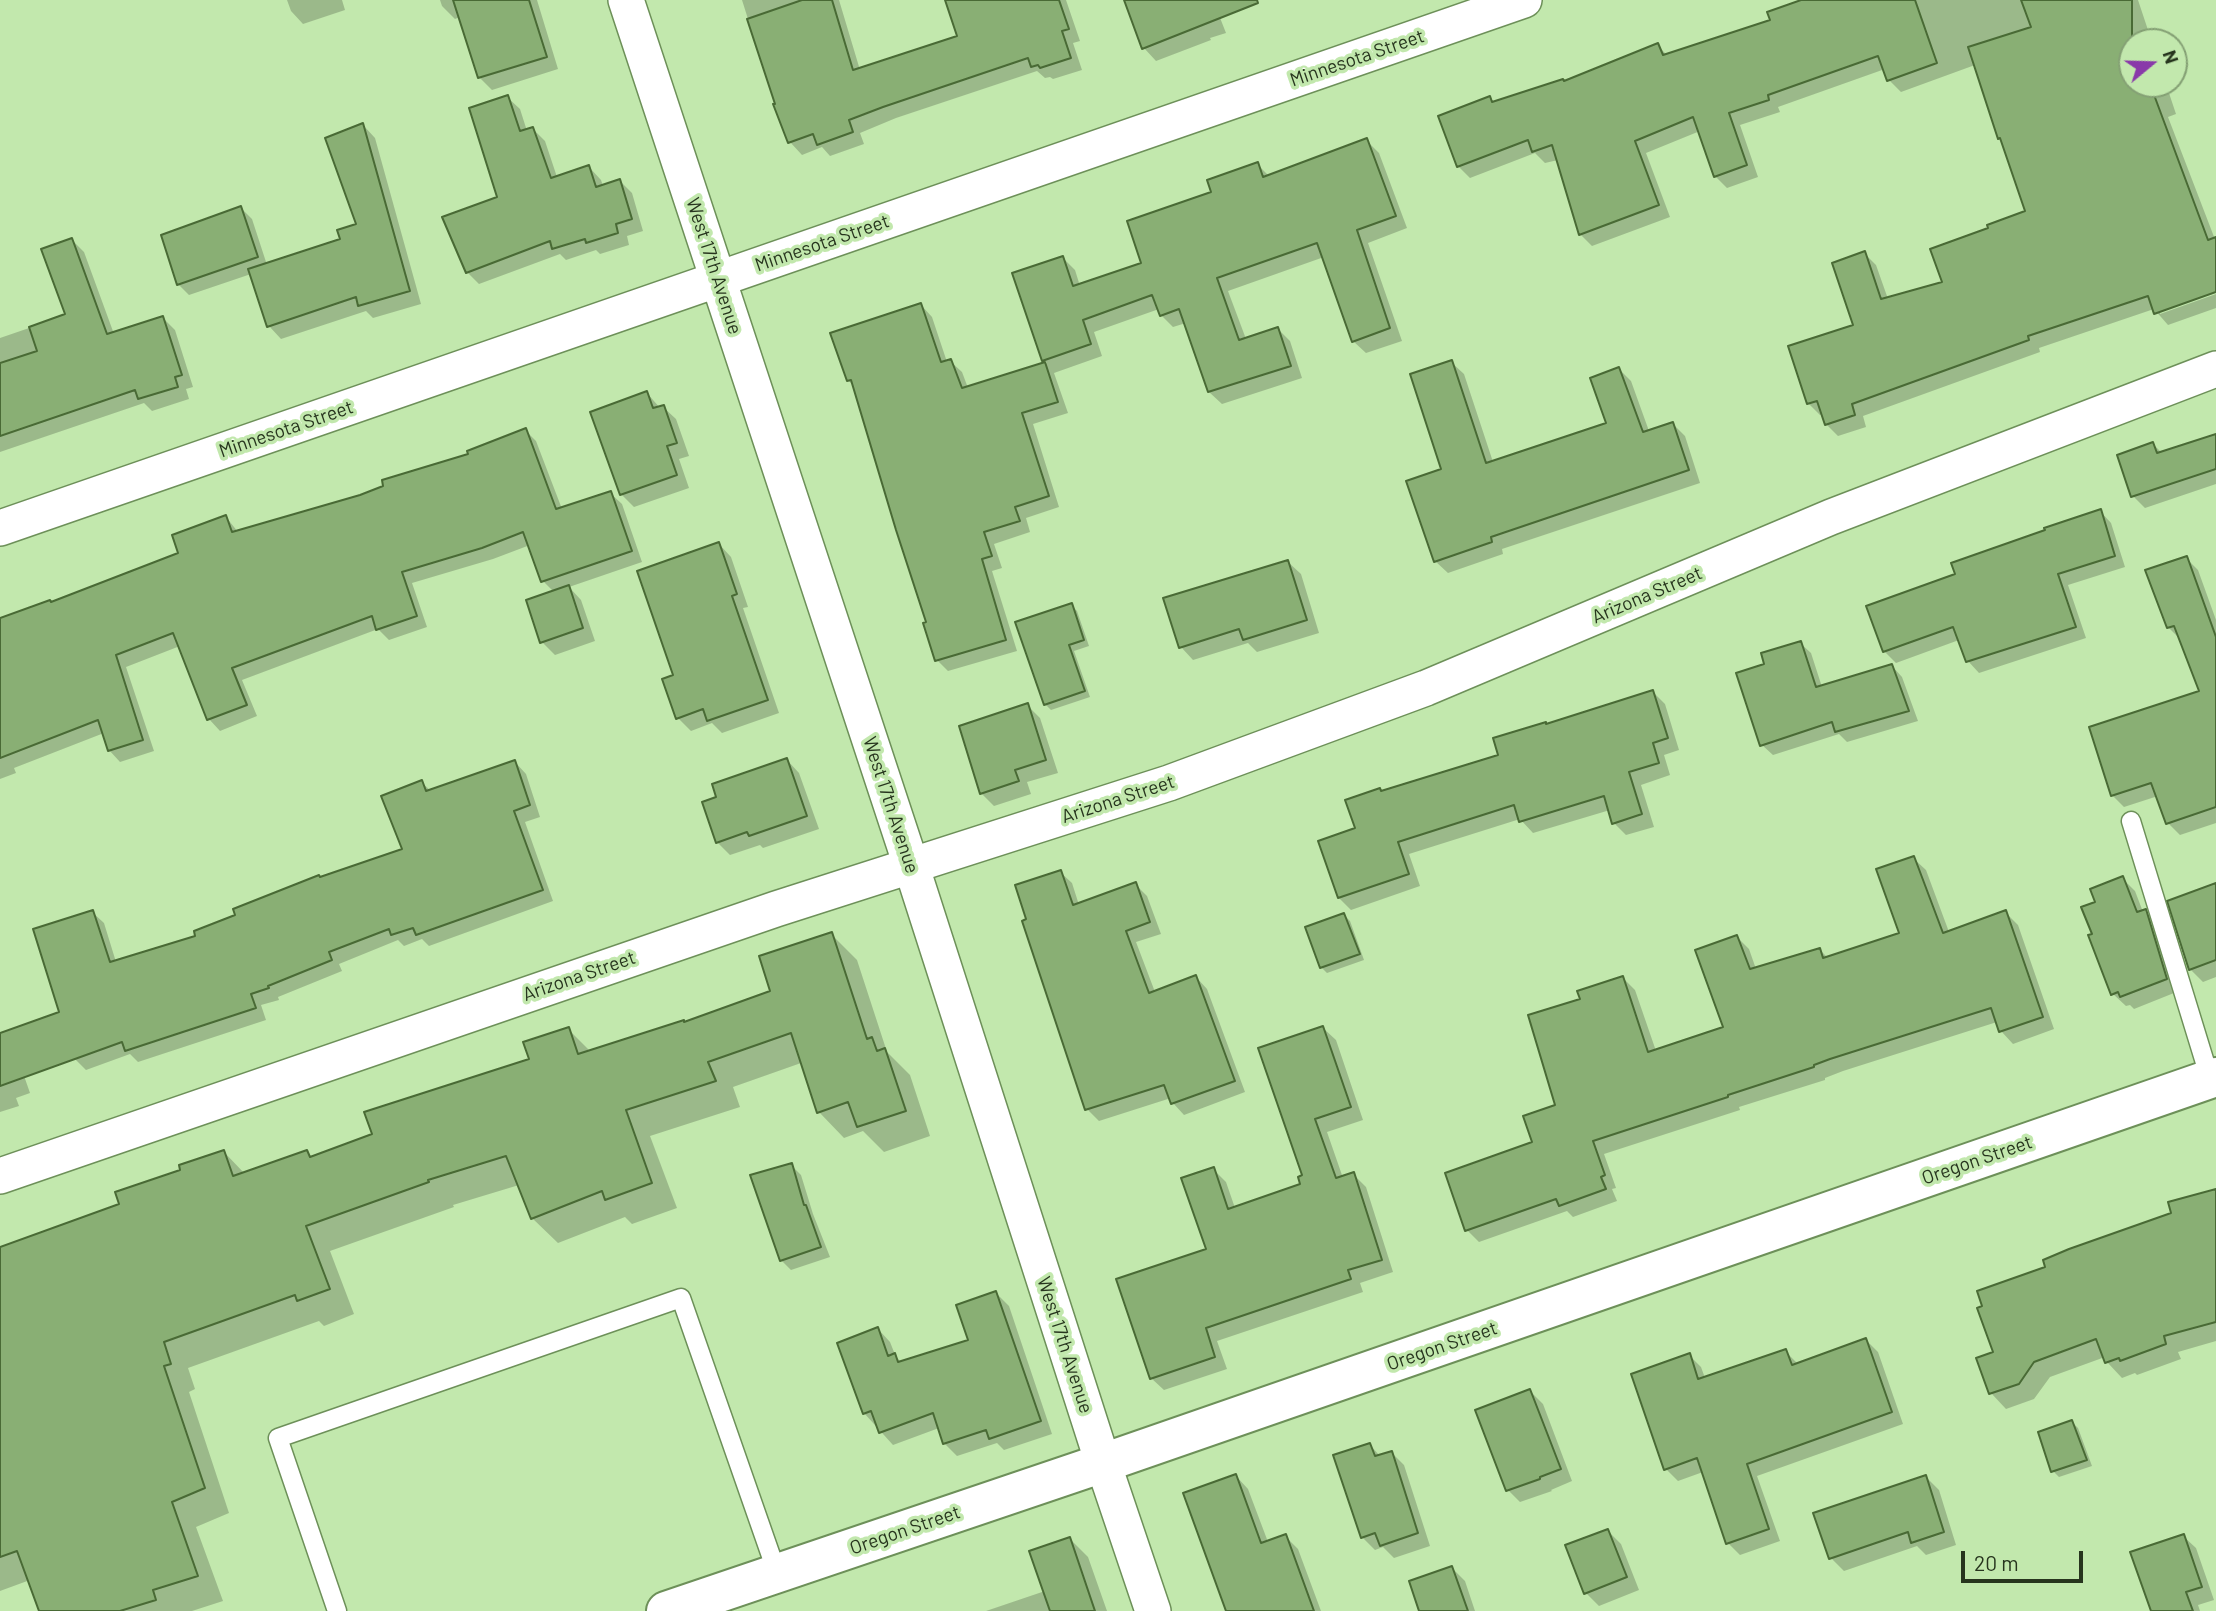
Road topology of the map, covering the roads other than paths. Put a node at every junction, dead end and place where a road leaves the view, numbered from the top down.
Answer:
1 (626, 0) edge
2 (1524, 0) edge
3 (718, 279) junction
4 (2216, 369) edge
5 (0, 528) edge
6 (2131, 821) dead end
7 (911, 865) junction
8 (2213, 1078) edge
9 (0, 1176) edge
10 (1103, 1463) junction
11 (777, 1573) junction
12 (337, 1611) edge
13 (666, 1611) edge
14 (1153, 1611) edge

1 - 3 street, West 17th Avenue
2 - 3 street, Minnesota Street
3 - 5 street, Minnesota Street
3 - 7 street, West 17th Avenue
4 - 7 street, Arizona Street
6 - 8 lane
7 - 9 street, Arizona Street
7 - 10 street, West 17th Avenue
8 - 10 main road, Oregon Street
10 - 11 main road, Oregon Street
10 - 14 street, West 17th Avenue
11 - 12 lane
11 - 13 main road, Oregon Street

